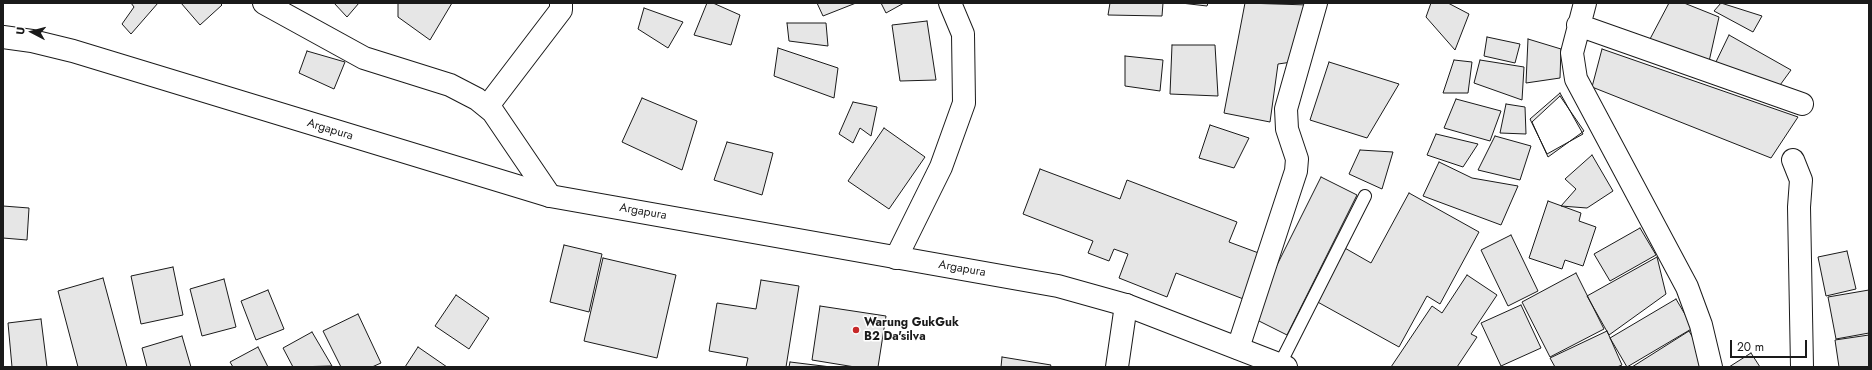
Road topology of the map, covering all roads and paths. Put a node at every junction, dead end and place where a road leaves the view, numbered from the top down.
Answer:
1 (264, 3) edge
2 (561, 3) edge
3 (950, 3) edge
4 (1316, 3) edge
5 (1585, 3) edge
6 (1578, 25) junction
7 (3, 37) edge
8 (1802, 104) dead end
9 (487, 107) junction
10 (1793, 160) dead end
11 (550, 196) junction
12 (1365, 196) dead end
13 (896, 258) junction
14 (1126, 305) junction
15 (1238, 348) junction
16 (1283, 366) edge
17 (1117, 367) edge
18 (1711, 367) edge
19 (1802, 367) edge

1 - 9 main road
2 - 9 main road
3 - 13 main road
4 - 15 main road
5 - 6 main road
6 - 8 main road
6 - 18 main road
7 - 11 main road, Argapura
9 - 11 main road
10 - 19 main road
11 - 13 main road, Argapura
12 - 16 lane
13 - 14 main road, Argapura
14 - 15 main road, Argapura
14 - 17 main road
15 - 16 main road, Argapura

